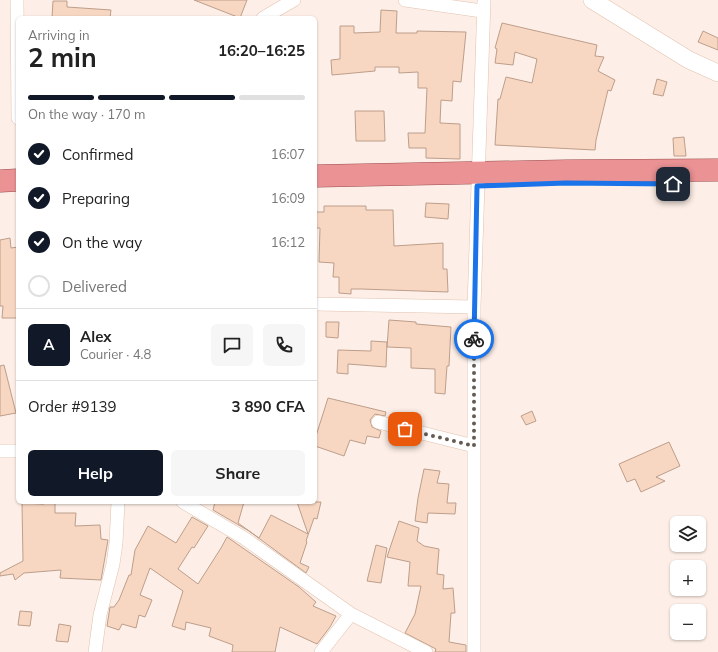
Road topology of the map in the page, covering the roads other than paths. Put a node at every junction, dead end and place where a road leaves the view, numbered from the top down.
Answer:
1 (17, 0) edge
2 (294, 0) edge
3 (405, 0) edge
4 (592, 0) edge
5 (483, 6) edge
6 (17, 16) edge
7 (266, 16) edge
8 (718, 73) edge
9 (718, 170) edge
10 (317, 176) edge
11 (566, 177) junction
12 (16, 180) edge
13 (477, 180) junction
14 (0, 181) edge
15 (718, 184) edge
16 (317, 189) edge
17 (0, 194) edge
18 (16, 194) edge
19 (317, 304) edge
20 (474, 307) junction
21 (378, 422) dead end
22 (474, 446) junction
23 (0, 451) edge
24 (16, 451) edge
25 (118, 504) edge
26 (186, 504) edge
27 (351, 614) junction
28 (95, 652) edge
29 (321, 652) edge
30 (426, 652) edge
31 (474, 652) edge

1 - 6 street
2 - 7 street
3 - 5 street
4 - 8 street
5 - 13 street
9 - 11 highway
10 - 13 highway
11 - 13 highway
11 - 15 highway
12 - 14 highway
13 - 16 highway
13 - 20 street
17 - 18 highway
19 - 20 street
20 - 22 street
21 - 22 street
22 - 31 street
23 - 24 street
25 - 28 street
26 - 27 street
27 - 29 street
27 - 30 street

